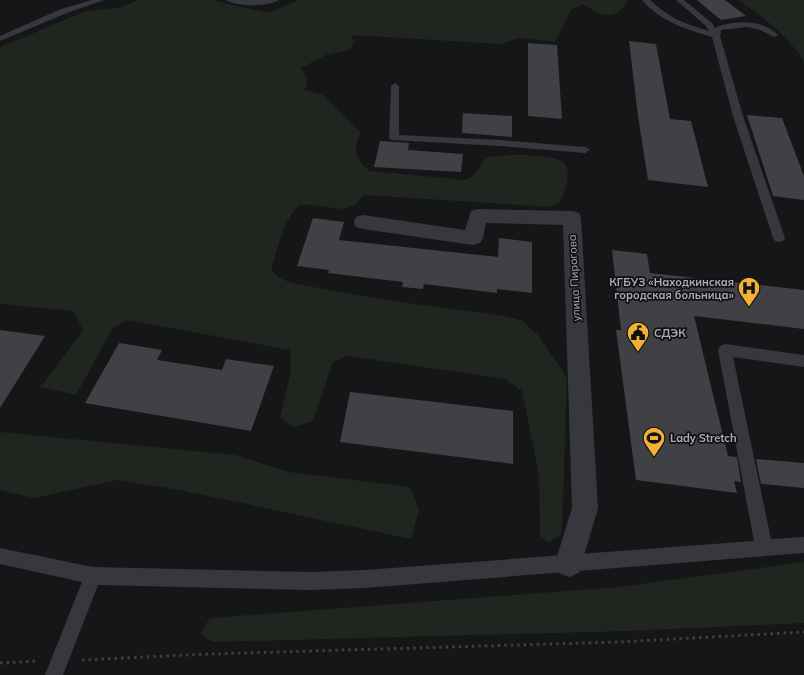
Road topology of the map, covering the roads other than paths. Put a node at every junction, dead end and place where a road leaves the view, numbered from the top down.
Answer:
1 (100, 0) edge
2 (230, 0) edge
3 (276, 0) edge
4 (646, 0) edge
5 (680, 0) edge
6 (774, 35) dead end
7 (716, 36) junction
8 (0, 39) edge
9 (395, 86) dead end
10 (585, 150) dead end
11 (363, 222) dead end
12 (779, 238) dead end
13 (804, 361) edge
14 (804, 545) edge
15 (764, 548) junction
16 (0, 556) edge
17 (569, 563) junction
18 (93, 576) junction
19 (57, 668) edge

1 - 8 lane
2 - 3 lane
4 - 7 lane
5 - 7 lane
6 - 7 lane
7 - 12 lane
9 - 10 lane
11 - 17 street, улица Пирогова
13 - 15 lane
14 - 15 lane
15 - 17 lane
16 - 18 lane
17 - 18 lane
18 - 19 lane

